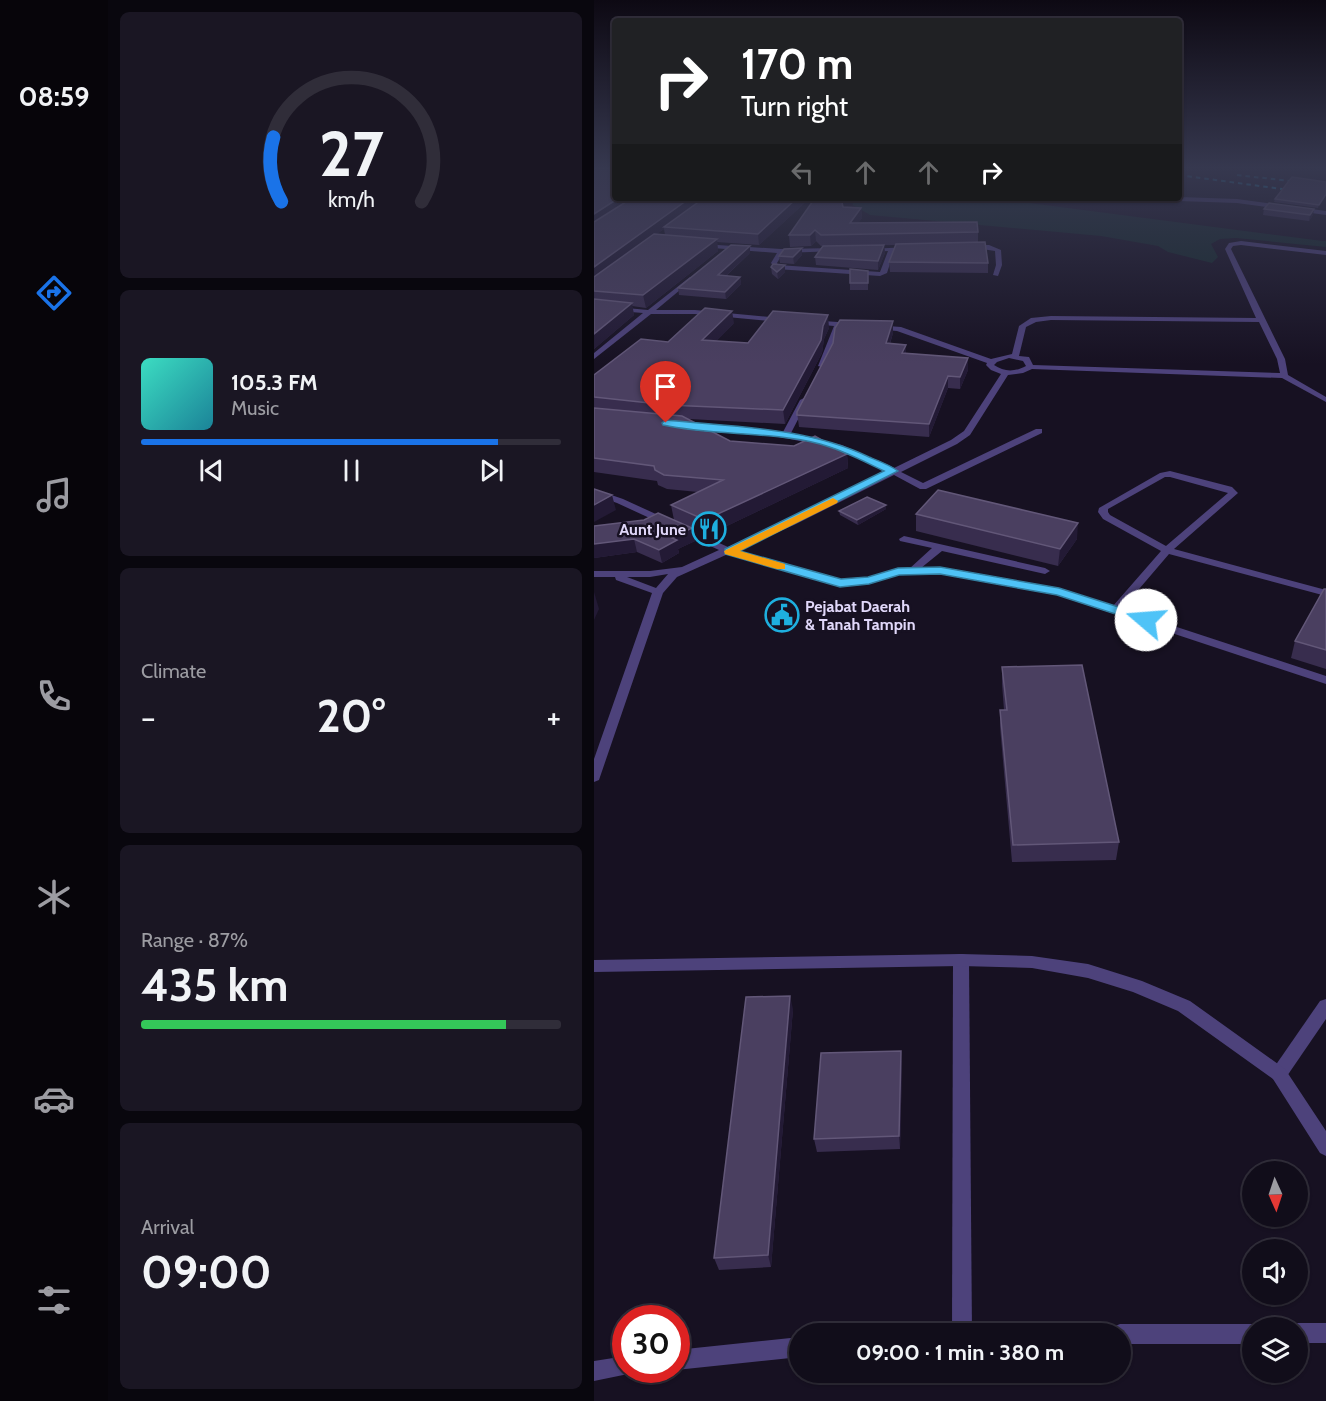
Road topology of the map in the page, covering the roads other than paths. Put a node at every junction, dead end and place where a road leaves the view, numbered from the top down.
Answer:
1 (697, 246) edge
2 (968, 247) edge
3 (729, 248) junction
4 (892, 249) junction
5 (914, 249) edge
6 (840, 250) edge
7 (862, 250) edge
8 (781, 251) junction
9 (1326, 253) edge
10 (720, 255) edge
11 (996, 275) dead end
12 (694, 276) edge
13 (594, 307) edge
14 (650, 312) junction
15 (1260, 320) junction
16 (794, 321) edge
17 (805, 322) edge
18 (839, 324) junction
19 (862, 326) edge
20 (874, 327) edge
21 (594, 357) edge
22 (1016, 357) junction
23 (991, 362) junction
24 (1030, 367) junction
25 (1005, 373) junction
26 (818, 374) edge
27 (1284, 376) junction
28 (807, 394) edge
29 (1326, 400) edge
30 (675, 424) edge
31 (1039, 431) dead end
32 (786, 435) junction
33 (892, 471) junction
34 (594, 492) edge
35 (904, 538) dead end
36 (940, 547) junction
37 (1167, 550) junction
38 (729, 551) junction
39 (689, 567) junction
40 (913, 570) junction
41 (1045, 571) dead end
42 (599, 574) edge
43 (658, 592) junction
44 (1326, 593) edge
45 (1115, 610) junction
46 (1326, 680) edge
47 (594, 777) edge
48 (961, 960) junction
49 (594, 966) edge
50 (1326, 1006) edge
51 (1279, 1074) junction
52 (1326, 1148) edge
53 (962, 1323) edge
54 (1326, 1333) edge
55 (1131, 1334) edge
56 (1242, 1334) edge
57 (1308, 1334) edge
58 (789, 1348) edge
59 (690, 1359) edge
60 (612, 1368) edge
61 (594, 1371) edge

1 - 3 street
2 - 11 street
3 - 8 street
3 - 10 street
4 - 5 street
4 - 7 street
4 - 8 street
6 - 8 street
9 - 15 street
12 - 14 street
13 - 14 street
14 - 16 street
14 - 21 street
15 - 22 street
15 - 27 street
17 - 18 street
18 - 19 street
18 - 26 street
20 - 23 street
22 - 23 street
22 - 24 street
23 - 25 street
24 - 25 street
24 - 27 street
25 - 33 street
27 - 29 street
28 - 32 street
30 - 32 street
31 - 33 street
32 - 33 street
33 - 38 street
34 - 38 street
35 - 36 street
36 - 40 street
36 - 41 street
37 - 37 street
37 - 44 street
37 - 45 street
38 - 39 street
38 - 40 street
39 - 42 street
39 - 43 street
40 - 45 street
42 - 43 street
43 - 47 street
45 - 46 street
48 - 49 street
48 - 51 street
48 - 53 street
50 - 51 street
51 - 52 street
54 - 57 street
55 - 56 street
58 - 59 street
60 - 61 street

